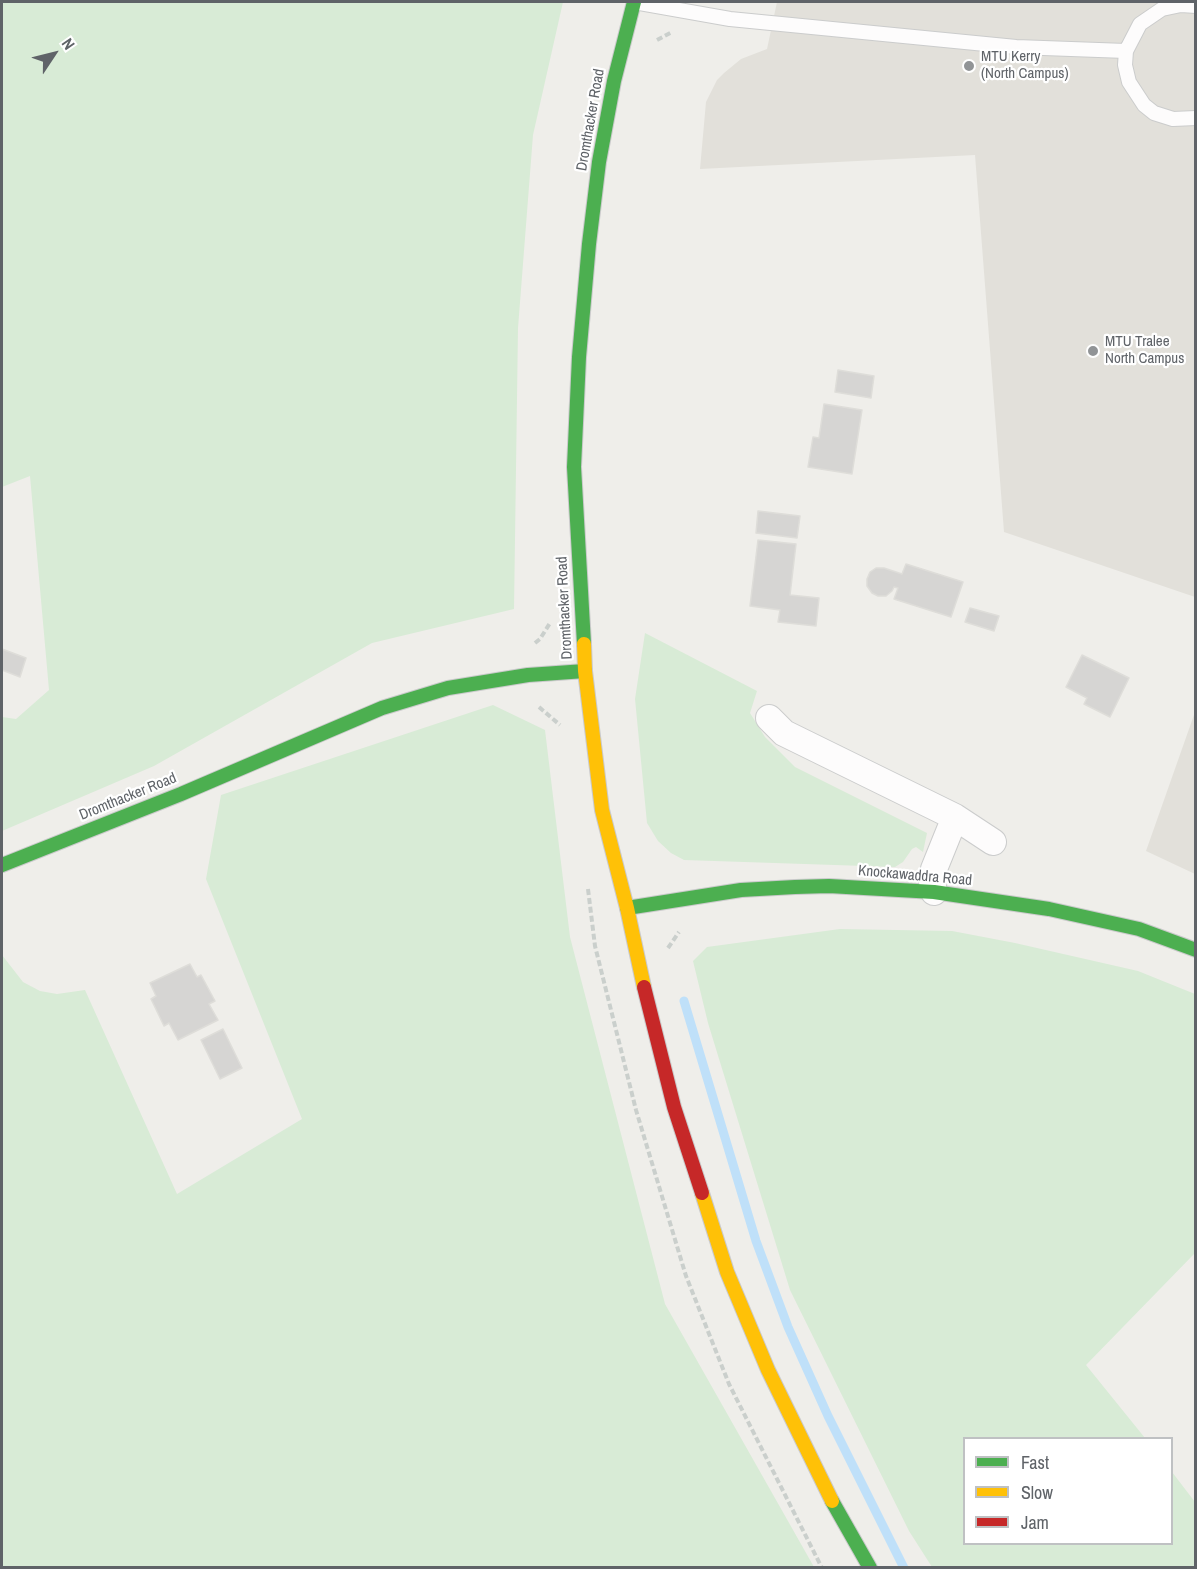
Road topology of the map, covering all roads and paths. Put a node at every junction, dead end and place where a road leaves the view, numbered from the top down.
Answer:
1 (634, 2) edge
2 (1196, 6) edge
3 (676, 31) dead end
4 (653, 42) dead end
5 (1126, 51) junction
6 (1196, 118) edge
7 (585, 671) junction
8 (769, 718) dead end
9 (955, 817) junction
10 (993, 842) dead end
11 (2, 865) edge
12 (934, 892) junction
13 (627, 908) junction
14 (680, 932) dead end
15 (1196, 950) edge
16 (665, 957) dead end
17 (870, 1568) edge

1 - 5 lane
1 - 7 street, Dromthacker Road
2 - 5 lane
3 - 4 path
5 - 6 lane
7 - 11 street, Dromthacker Road
7 - 13 street
8 - 9 street
9 - 10 street
9 - 12 street
12 - 13 street, Knockawaddra Road
12 - 15 street, Knockawaddra Road
13 - 17 street
14 - 16 path

